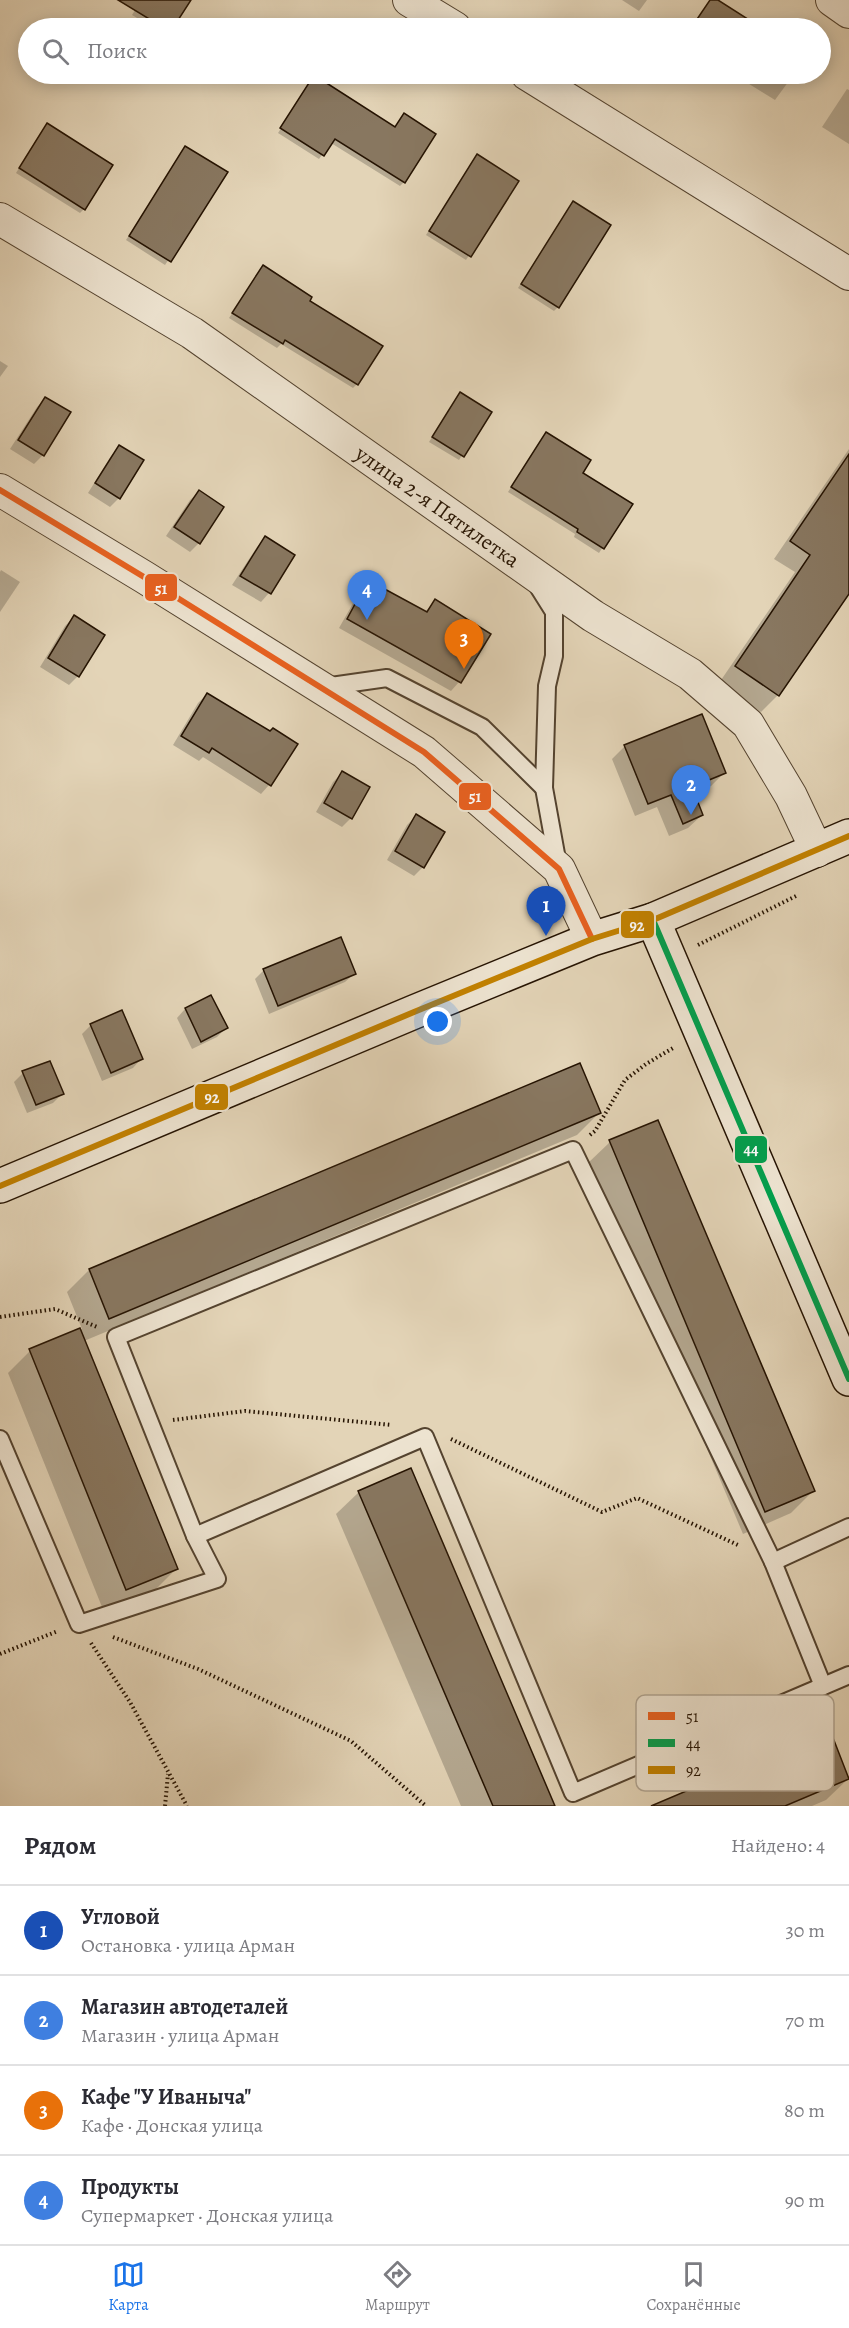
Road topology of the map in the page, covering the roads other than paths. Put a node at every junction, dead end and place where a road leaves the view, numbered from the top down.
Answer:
1 (409, 0) edge
2 (832, 0) edge
3 (849, 12) edge
4 (439, 18) edge
5 (543, 84) edge
6 (0, 219) edge
7 (849, 274) edge
8 (0, 490) edge
9 (528, 570) junction
10 (321, 688) junction
11 (544, 788) junction
12 (849, 836) edge
13 (817, 851) junction
14 (559, 868) junction
15 (653, 920) junction
16 (592, 939) junction
17 (0, 1186) edge
18 (849, 1379) edge
19 (0, 1439) edge
20 (849, 1527) edge
21 (195, 1536) junction
22 (773, 1562) junction
23 (849, 1674) edge
24 (823, 1686) junction
25 (802, 1695) edge
26 (636, 1766) edge

1 - 4 street
2 - 3 street
5 - 7 street
6 - 9 street, улица 2-я Пятилетка
8 - 10 street
9 - 11 lane
9 - 13 street, улица 2-я Пятилетка
10 - 11 lane
10 - 14 street
11 - 14 lane
12 - 13 street
13 - 15 street
14 - 16 street
15 - 16 street
15 - 18 street
16 - 17 street
19 - 21 lane
20 - 22 lane
21 - 22 lane
21 - 26 lane
22 - 24 lane
23 - 24 lane
24 - 25 lane

